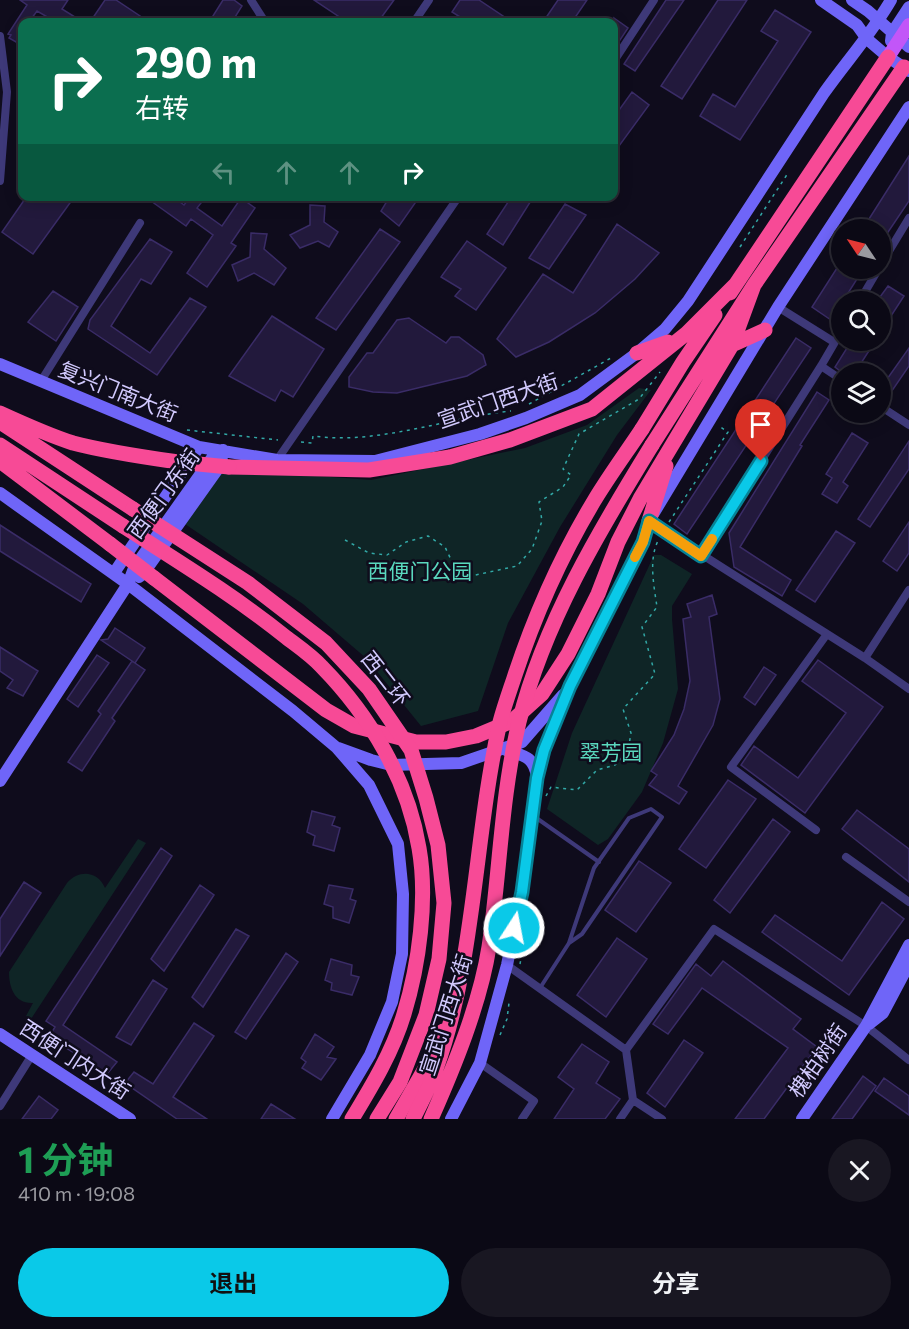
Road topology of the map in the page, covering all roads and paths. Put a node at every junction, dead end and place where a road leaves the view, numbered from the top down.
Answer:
1 (251, 0) edge
2 (429, 0) edge
3 (654, 0) edge
4 (821, 0) edge
5 (852, 0) edge
6 (891, 0) edge
7 (909, 7) edge
8 (262, 18) edge
9 (417, 18) edge
10 (879, 21) junction
11 (909, 25) edge
12 (0, 36) edge
13 (867, 39) junction
14 (900, 40) edge
15 (618, 55) edge
16 (888, 57) junction
17 (907, 66) edge
18 (3, 90) edge
19 (909, 107) edge
20 (788, 173) dead end
21 (0, 181) edge
22 (456, 201) edge
23 (909, 218) edge
24 (140, 223) dead end
25 (740, 247) dead end
26 (891, 248) edge
27 (735, 285) junction
28 (754, 285) junction
29 (778, 306) junction
30 (765, 330) junction
31 (687, 333) junction
32 (831, 340) edge
33 (732, 345) junction
34 (831, 348) edge
35 (637, 352) junction
36 (0, 364) edge
37 (821, 366) junction
38 (662, 369) dead end
39 (831, 373) edge
40 (41, 381) junction
41 (0, 413) edge
42 (891, 413) edge
43 (710, 420) junction
44 (0, 422) edge
45 (909, 424) edge
46 (675, 440) junction
47 (0, 445) edge
48 (199, 447) junction
49 (223, 450) junction
50 (278, 460) junction
51 (0, 461) edge
52 (0, 493) edge
53 (649, 521) junction
54 (663, 531) junction
55 (345, 540) dead end
56 (701, 556) junction
57 (114, 573) junction
58 (128, 584) junction
59 (909, 590) edge
60 (827, 634) junction
61 (865, 658) junction
62 (570, 686) junction
63 (909, 689) edge
64 (337, 748) junction
65 (503, 748) junction
66 (537, 778) junction
67 (0, 780) edge
68 (543, 802) dead end
69 (531, 815) junction
70 (816, 830) dead end
71 (846, 857) dead end
72 (599, 862) junction
73 (909, 902) edge
74 (524, 939) dead end
75 (569, 944) junction
76 (909, 945) edge
77 (909, 964) edge
78 (512, 968) junction
79 (540, 988) junction
80 (509, 1001) dead end
81 (453, 1009) junction
82 (866, 1026) junction
83 (0, 1034) edge
84 (498, 1040) dead end
85 (626, 1050) junction
86 (32, 1055) junction
87 (909, 1060) edge
88 (480, 1063) junction
89 (633, 1100) junction
90 (0, 1107) edge
91 (130, 1119) edge
92 (332, 1119) edge
93 (352, 1119) edge
94 (377, 1119) edge
95 (396, 1119) edge
96 (413, 1119) edge
97 (431, 1119) edge
98 (451, 1119) edge
99 (522, 1119) edge
100 (620, 1119) edge
101 (662, 1119) edge
102 (802, 1119) edge

1 - 8 street
2 - 9 street
3 - 15 street
4 - 13 street
5 - 10 street
6 - 10 street
7 - 14 street
10 - 13 street, 宣武门西大街
10 - 14 street
11 - 14 main road
12 - 18 street
13 - 16 street
13 - 35 street, 宣武门西大街
14 - 16 main road
16 - 17 street
16 - 27 highway, 宣武门西大街
17 - 28 highway, 宣武门西大街
18 - 21 street
19 - 29 street, 宣武门西大街
20 - 25 path
22 - 50 street
23 - 26 street
24 - 40 street
27 - 31 highway
27 - 81 highway, 宣武门西大街, bridge
28 - 33 highway
28 - 97 highway, 宣武门西大街, bridge
29 - 30 street, 宣武门西大街
29 - 32 street
30 - 33 highway
30 - 43 street, 宣武门西大街
31 - 35 highway
31 - 41 highway, bridge
33 - 46 highway
34 - 37 street
35 - 50 street, 宣武门西大街
36 - 40 street, 复兴门南大街
37 - 39 street
37 - 56 street
38 - 55 path
40 - 48 street, 复兴门南大街
42 - 45 street
43 - 53 street, 宣武门西大街
43 - 54 path
44 - 94 highway, 西二环, bridge
46 - 51 highway, bridge
46 - 53 highway
47 - 93 highway, 西二环, bridge
48 - 49 street, 复兴门南大街
48 - 57 street
49 - 50 street, 宣武门西大街
49 - 58 street, 西便门东街
52 - 57 street
53 - 54 street
53 - 62 street, 宣武门西大街
54 - 56 street
54 - 68 path
56 - 60 street
57 - 58 street
58 - 64 street, 宣武门西大街
58 - 67 street, 西便门东街
59 - 61 street
60 - 61 street
60 - 70 street
61 - 63 street
62 - 65 street, 宣武门西大街
62 - 66 street, 宣武门西大街
64 - 65 street, 宣武门西大街
64 - 92 street, 宣武门西大街
65 - 66 street
66 - 69 street, 宣武门西大街
69 - 72 lane
69 - 78 street, 宣武门西大街
71 - 73 street
72 - 75 lane
72 - 75 lane
74 - 78 path
75 - 79 lane
76 - 82 street, 槐柏树街
77 - 82 street, 槐柏树街
78 - 79 street
78 - 88 street, 宣武门西大街
79 - 85 street
80 - 84 path
81 - 95 highway, 宣武门西大街, bridge
81 - 96 highway, 宣武门西大街, bridge
82 - 85 street
82 - 87 street
82 - 102 street, 槐柏树街
83 - 86 street, 西便门内大街
85 - 89 street
86 - 90 street
86 - 91 street, 西便门内大街
88 - 98 street, 宣武门西大街
88 - 99 street
89 - 100 street
89 - 101 street

